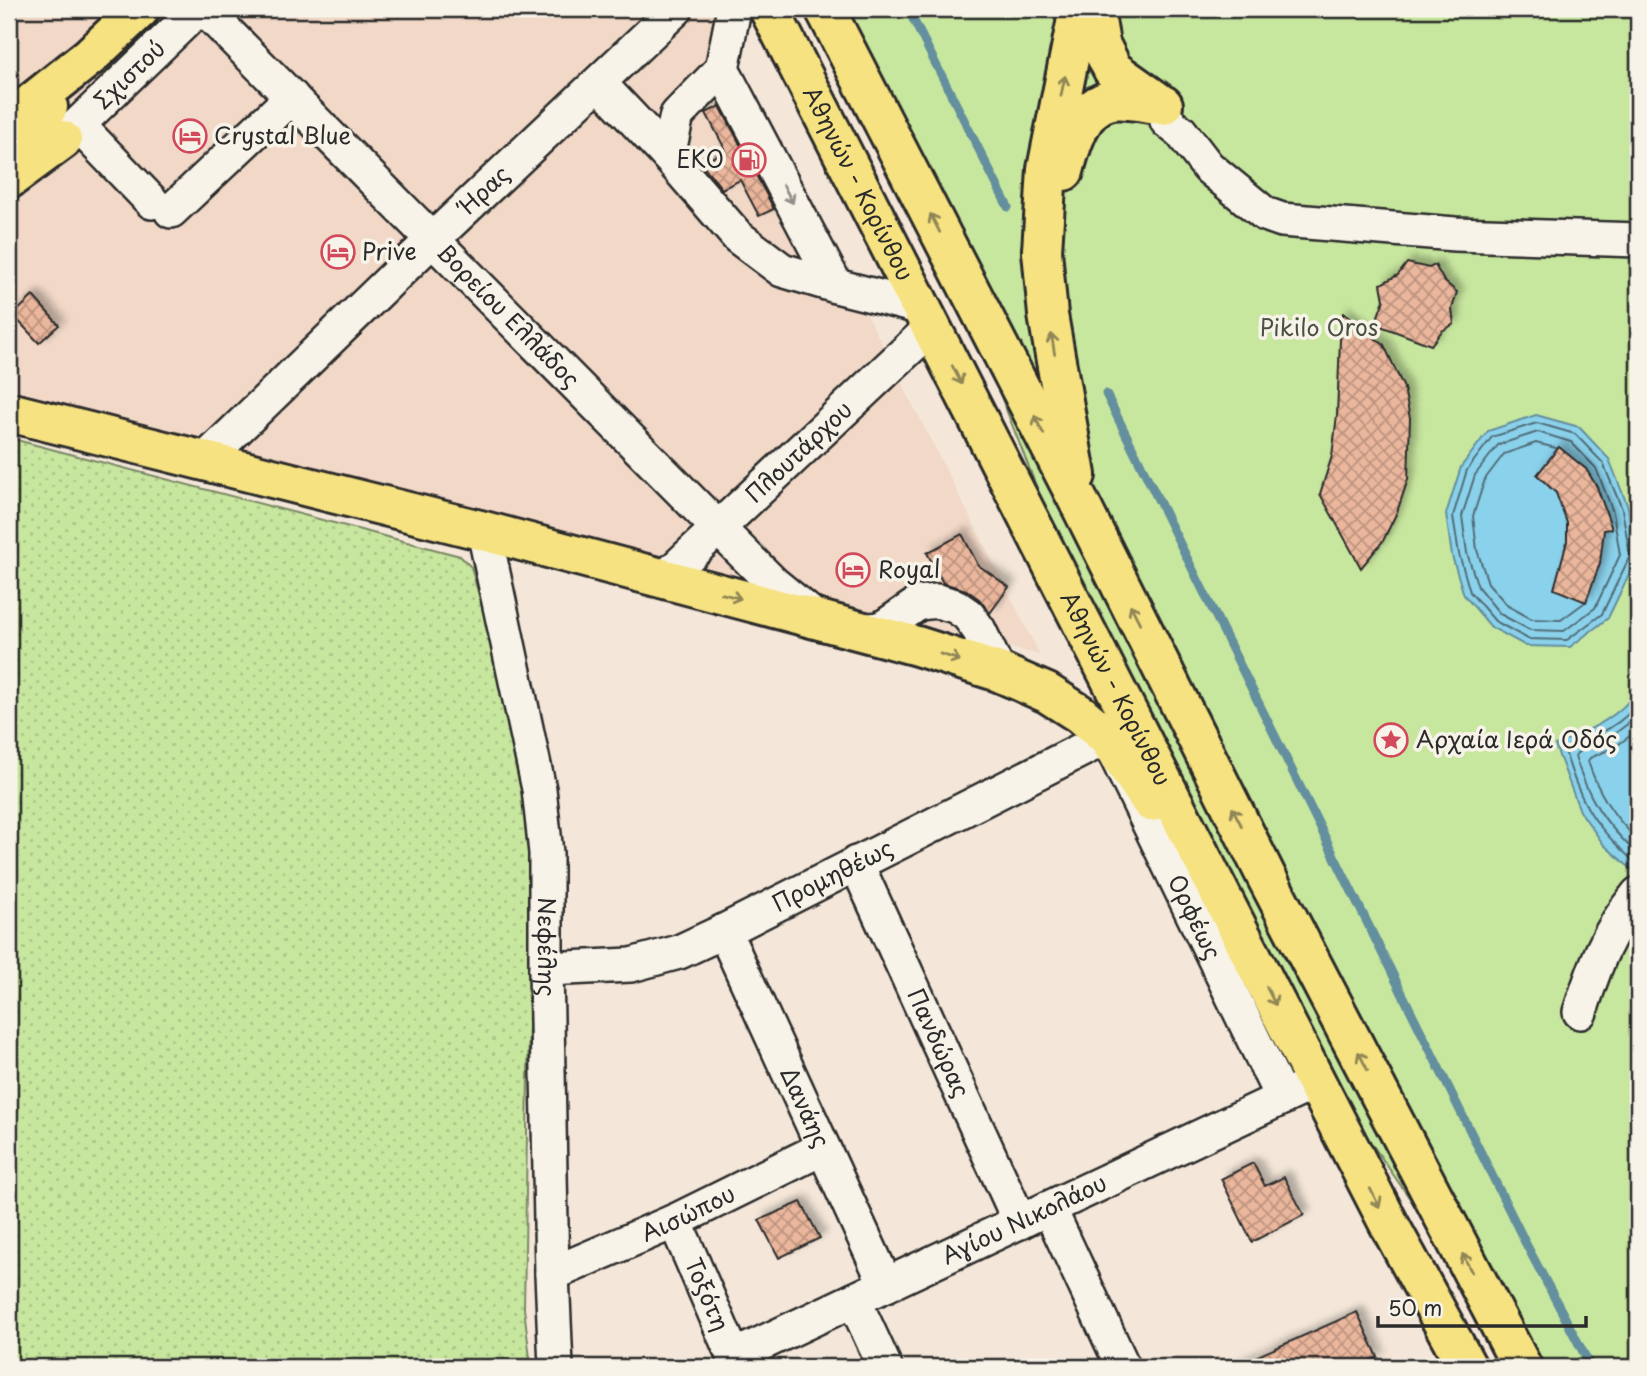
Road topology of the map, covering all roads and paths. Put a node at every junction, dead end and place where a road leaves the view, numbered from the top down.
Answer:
1 (103, 9) edge
2 (140, 9) edge
3 (198, 9) edge
4 (204, 9) edge
5 (676, 9) edge
6 (734, 9) edge
7 (769, 9) edge
8 (825, 9) edge
9 (1079, 9) edge
10 (1094, 9) edge
11 (89, 57) junction
12 (722, 69) junction
13 (599, 83) junction
14 (296, 101) junction
15 (9, 104) edge
16 (1163, 105) junction
17 (9, 121) edge
18 (70, 132) junction
19 (269, 138) dead end
20 (9, 154) edge
21 (668, 156) junction
22 (9, 179) edge
23 (432, 240) junction
24 (1638, 240) edge
25 (1042, 251) junction
26 (836, 286) junction
27 (928, 317) junction
28 (9, 412) edge
29 (204, 461) junction
30 (1082, 508) junction
31 (718, 528) junction
32 (484, 531) junction
33 (665, 578) junction
34 (817, 619) junction
35 (859, 631) junction
36 (999, 671) junction
37 (1107, 737) junction
38 (856, 863) junction
39 (1638, 894) edge
40 (724, 931) junction
41 (1240, 935) junction
42 (546, 969) junction
43 (1580, 1012) dead end
44 (1299, 1090) junction
45 (823, 1148) junction
46 (1035, 1215) junction
47 (675, 1221) junction
48 (552, 1274) junction
49 (886, 1285) junction
50 (854, 1300) junction
51 (735, 1362) edge
52 (556, 1367) edge
53 (885, 1367) edge
54 (1123, 1367) edge
55 (1467, 1367) edge
56 (1522, 1367) edge

1 - 15 main road
2 - 11 main road, Σχιστού
3 - 18 street, Σχιστού
4 - 14 street, Βορείου Ελλάδος
5 - 13 street, Ήρας
6 - 12 street
7 - 27 main road, Αθηνών - Κορίνθου
30 -> 8 main road
25 -> 9 main road
10 - 16 main road
11 - 17 main road, Σχιστού
11 - 20 main road, Σχιστού
12 - 21 street
12 -> 26 street
13 - 21 street
13 - 23 street, Ήρας
14 - 18 street
14 - 19 street
14 - 23 street, Βορείου Ελλάδος
16 - 24 street
16 - 25 main road
18 - 22 main road
21 - 26 street
23 - 29 street, Ήρας
23 - 31 street, Βορείου Ελλάδος
30 -> 25 main road
26 - 27 street
27 - 31 street, Πλουτάρχου
27 -> 41 main road, Αθηνών - Κορίνθου
28 - 29 main road
29 - 32 main road
56 -> 30 main road
31 - 33 street, Πλουτάρχου
31 - 34 street, Βορείου Ελλάδος
32 - 33 main road
32 - 42 street, Νεφέλης
33 -> 34 main road
34 - 35 main road
35 -> 36 main road
35 - 36 street
36 - 37 main road
37 - 38 street, Προμηθέως
37 - 41 main road
37 - 44 street, Ορφέως
38 - 40 street, Προμηθέως
38 - 46 street, Πανδώρας
39 - 43 street
40 - 42 street, Προμηθέως
40 - 45 street, Δανάης
41 -> 44 main road, Αθηνών - Κορίνθου
42 - 48 street, Νεφέλης
44 - 46 street, Αγίου Νικολάου
44 -> 55 main road, Αθηνών - Κορίνθου
45 - 47 street, Αισώπου
45 - 49 street, Δανάης
46 - 49 street, Αγίου Νικολάου
46 - 54 street, Πανδώρας
47 - 48 street, Αισώπου
47 - 51 street, Τοξότη
48 - 52 street, Νεφέλης
49 - 50 street, Αγίου Νικολάου
50 - 51 street, Αγίου Νικολάου
50 - 53 street

